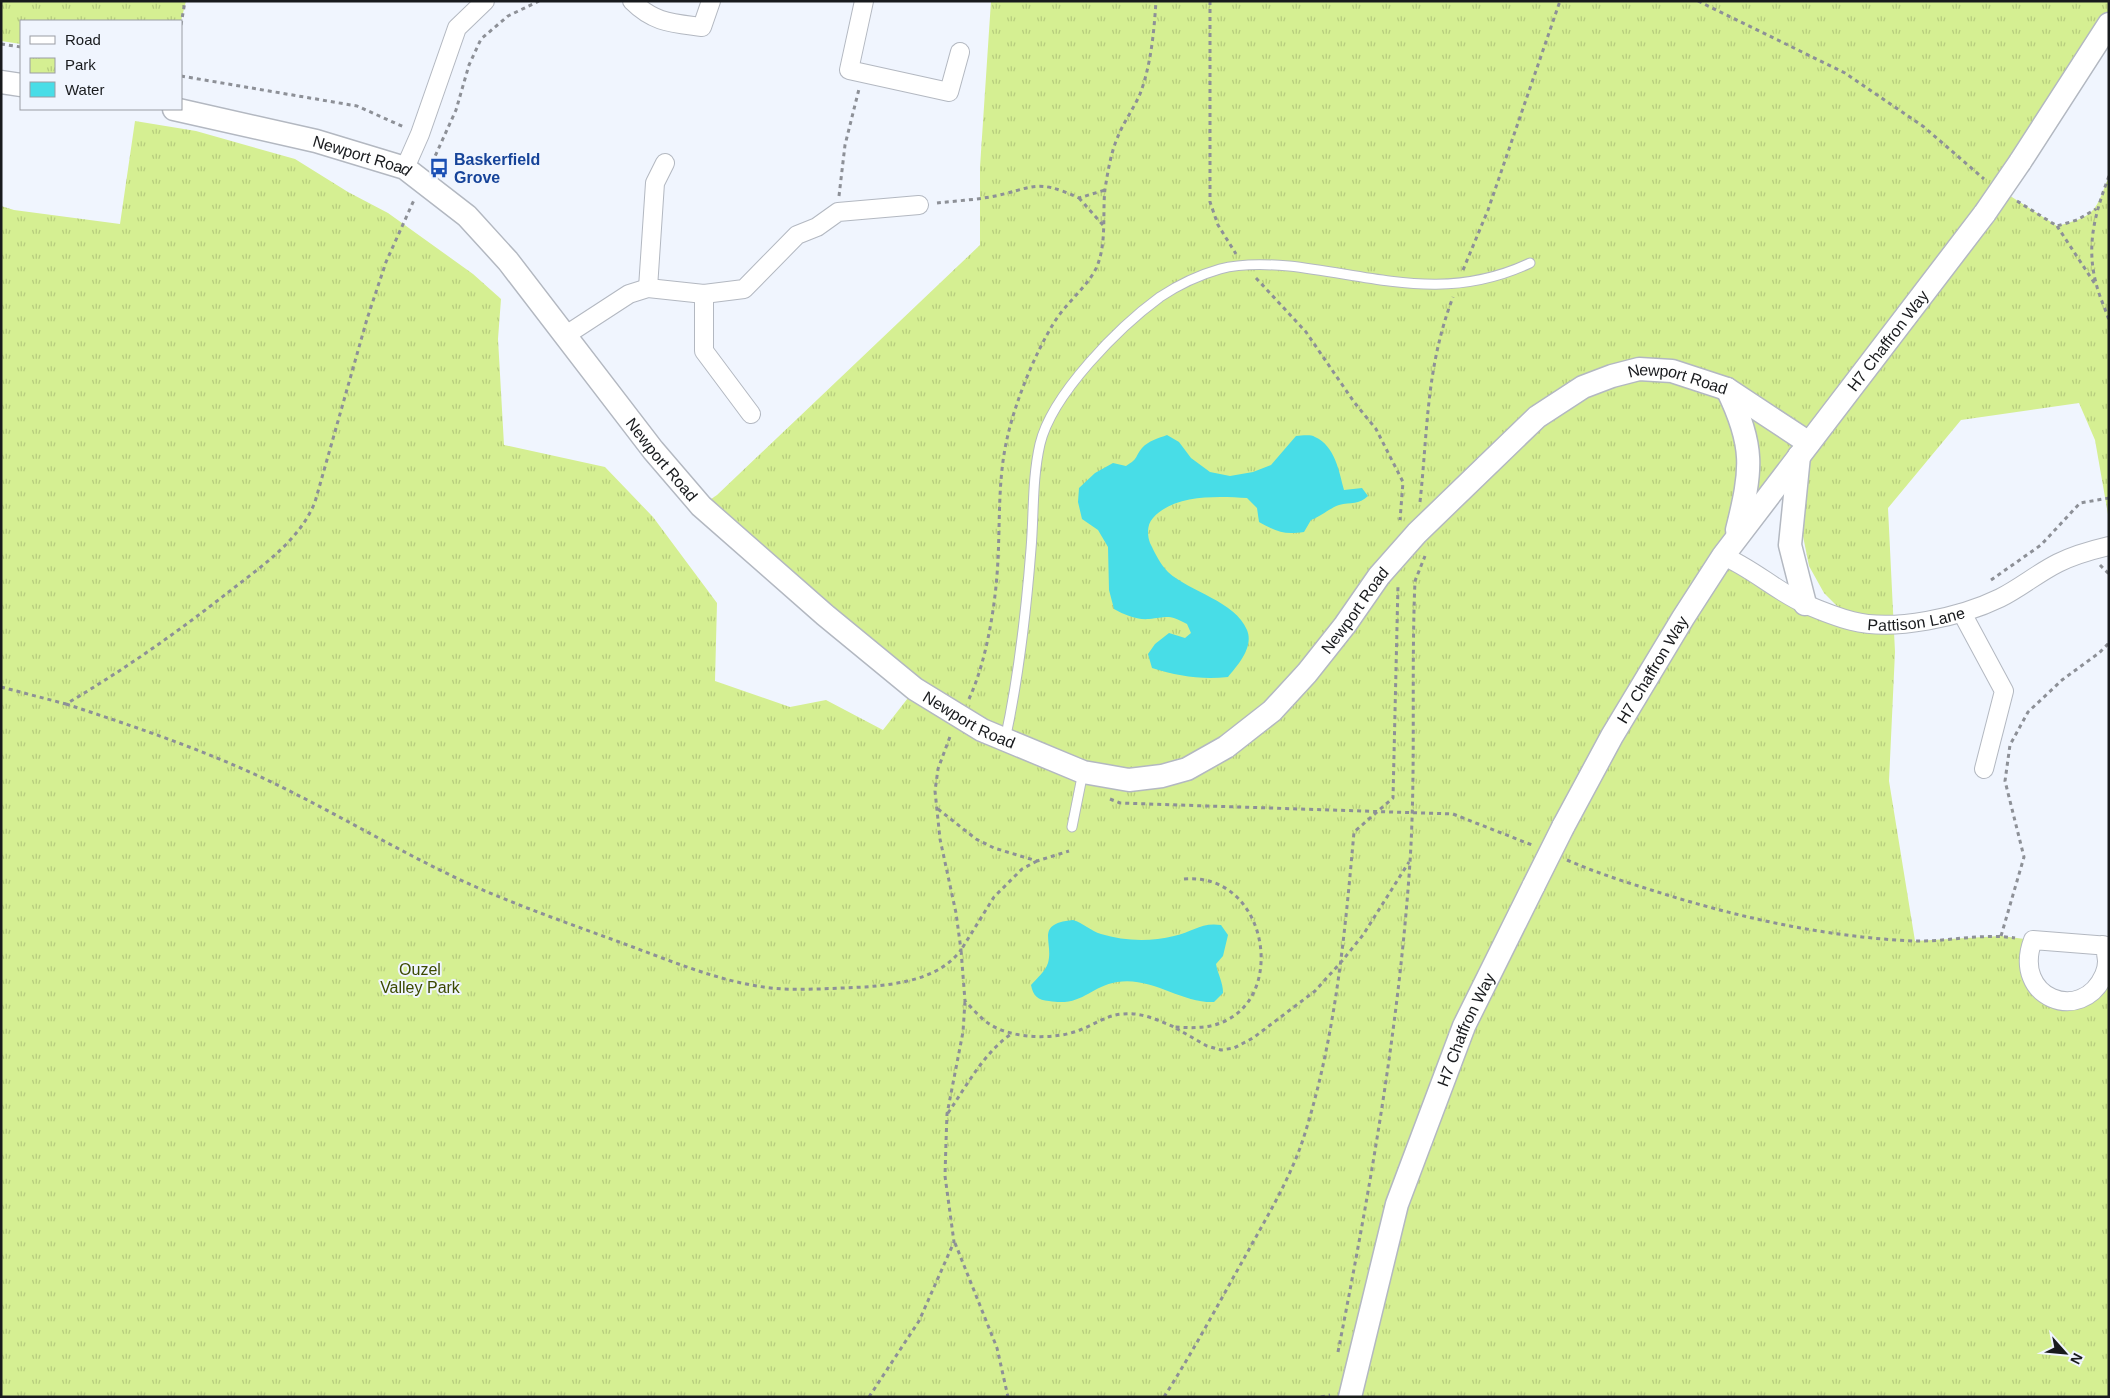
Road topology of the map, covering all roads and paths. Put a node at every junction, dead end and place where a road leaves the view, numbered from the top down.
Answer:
1 (185, 1) edge
2 (486, 1) edge
3 (539, 1) edge
4 (632, 1) edge
5 (711, 1) edge
6 (864, 1) edge
7 (1156, 1) edge
8 (1560, 1) edge
9 (1698, 1) edge
10 (182, 20) edge
11 (2109, 24) edge
12 (1, 44) edge
13 (20, 47) edge
14 (960, 52) dead end
15 (862, 73) junction
16 (182, 76) edge
17 (1, 82) edge
18 (20, 85) edge
19 (178, 110) edge
20 (420, 134) junction
21 (441, 144) junction
22 (665, 163) dead end
23 (405, 168) junction
24 (2109, 176) edge
25 (1986, 180) dead end
26 (424, 182) junction
27 (1105, 190) junction
28 (1079, 198) junction
29 (2015, 200) dead end
30 (918, 205) joint
31 (2096, 209) junction
32 (838, 212) junction
33 (1103, 226) junction
34 (2057, 226) junction
35 (1530, 263) dead end
36 (1457, 284) junction
37 (2096, 285) junction
38 (648, 288) junction
39 (704, 294) junction
40 (2109, 320) edge
41 (566, 335) junction
42 (1727, 389) junction
43 (751, 414) dead end
44 (1804, 449) junction
45 (2109, 498) edge
46 (1408, 526) junction
47 (2109, 546) edge
48 (1729, 548) junction
49 (1399, 552) junction
50 (1990, 580) dead end
51 (1805, 604) junction
52 (1962, 613) junction
53 (2109, 642) edge
54 (1, 687) edge
55 (66, 704) junction
56 (960, 718) junction
57 (1004, 740) junction
58 (1984, 769) dead end
59 (1083, 772) junction
60 (938, 809) junction
61 (1072, 827) dead end
62 (1069, 851) dead end
63 (1037, 861) junction
64 (1410, 861) junction
65 (1184, 879) dead end
66 (2001, 936) dead end
67 (2106, 946) edge
68 (961, 950) junction
69 (1342, 961) junction
70 (965, 1002) junction
71 (1174, 1027) junction
72 (1011, 1034) junction
73 (947, 1114) junction
74 (954, 1242) junction
75 (1337, 1356) dead end
76 (1335, 1393) edge
77 (869, 1397) edge
78 (1008, 1397) edge
79 (1164, 1397) edge
80 (1321, 1397) edge

1 - 10 path
2 - 20 street
3 - 21 path
4 - 5 street
6 - 15 street
7 - 27 path
8 - 36 path
9 - 25 path
11 - 44 street, H7 Chaffron Way, bridge
12 - 13 path
14 - 15 street
15 - 32 path
16 - 20 path
17 - 18 street
19 - 23 street, Newport Road
20 - 21 path
20 - 23 street
21 - 26 path
22 - 38 street
23 - 26 street, Newport Road
24 - 31 path
26 - 41 street, Newport Road
26 - 55 path
27 - 28 path
27 - 33 path
28 - 30 path
28 - 33 path
29 - 34 path
30 - 32 street
31 - 34 path
31 - 37 path
32 - 39 street
33 - 56 path
34 - 37 path
35 - 36 lane
36 - 46 path
36 - 57 lane
37 - 40 path
38 - 39 street
38 - 41 street
39 - 43 street
41 - 56 street, Newport Road
42 - 44 street, Newport Road
42 - 46 street, Newport Road
42 - 48 street
44 - 48 street, H7 Chaffron Way
44 - 51 street
45 - 50 path
46 - 49 street, Newport Road
46 - 49 path
46 - 64 path
47 - 52 street, Pattison Lane
48 - 51 street, Pattison Lane
48 - 76 street, H7 Chaffron Way, bridge
49 - 59 street, Newport Road
49 - 69 path
51 - 52 street, Pattison Lane
52 - 58 street
53 - 66 path
54 - 55 path
55 - 68 path
56 - 57 street, Newport Road
56 - 60 path
57 - 59 street, Newport Road
59 - 61 lane
60 - 63 path
60 - 68 path
62 - 63 path
63 - 68 path
64 - 69 path
64 - 75 path
65 - 71 path
67 - 67 street
68 - 70 path
69 - 71 path
69 - 79 path
70 - 72 path
70 - 73 path
71 - 72 path
72 - 73 path
73 - 74 path
74 - 77 path
74 - 78 path
76 - 80 path

